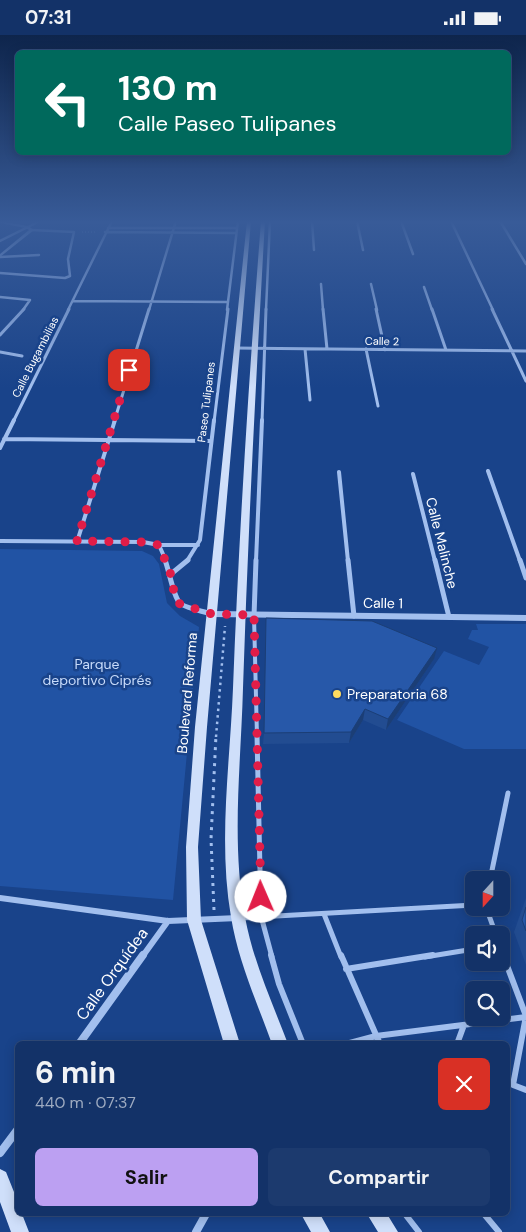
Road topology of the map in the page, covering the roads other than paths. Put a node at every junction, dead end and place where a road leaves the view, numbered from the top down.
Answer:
1 (84, 277) edge
2 (158, 277) edge
3 (231, 277) edge
4 (244, 277) edge
5 (261, 277) edge
6 (266, 277) edge
7 (477, 277) edge
8 (320, 284) dead end
9 (371, 285) dead end
10 (424, 287) dead end
11 (0, 297) edge
12 (73, 301) junction
13 (151, 301) junction
14 (228, 302) junction
15 (0, 335) edge
16 (237, 348) junction
17 (260, 348) junction
18 (305, 349) junction
19 (327, 349) junction
20 (366, 349) junction
21 (385, 349) junction
22 (446, 350) junction
23 (512, 351) junction
24 (526, 351) edge
25 (0, 352) edge
26 (22, 356) dead end
27 (526, 381) edge
28 (310, 400) dead end
29 (378, 406) dead end
30 (4, 439) junction
31 (108, 440) junction
32 (210, 441) junction
33 (0, 448) edge
34 (488, 471) dead end
35 (338, 472) dead end
36 (413, 474) dead end
37 (0, 541) edge
38 (77, 541) junction
39 (159, 545) junction
40 (198, 545) junction
41 (171, 575) junction
42 (526, 578) edge
43 (212, 614) junction
44 (240, 615) junction
45 (254, 615) junction
46 (354, 617) junction
47 (450, 617) junction
48 (526, 618) edge
49 (508, 793) dead end
50 (492, 871) edge
51 (0, 898) edge
52 (465, 906) edge
53 (324, 914) junction
54 (261, 916) junction
55 (238, 918) junction
56 (194, 920) junction
57 (168, 921) junction
58 (465, 950) edge
59 (346, 969) junction
60 (509, 971) edge
61 (526, 1016) edge
62 (464, 1025) junction
63 (376, 1037) junction
64 (81, 1041) edge
65 (231, 1041) edge
66 (279, 1041) edge
67 (302, 1041) edge
68 (359, 1041) edge
69 (378, 1041) edge
70 (458, 1041) edge
71 (510, 1085) edge
72 (526, 1090) edge
73 (15, 1133) edge
74 (0, 1153) edge
75 (0, 1177) edge
76 (205, 1216) edge
77 (311, 1216) edge
78 (377, 1216) edge
79 (407, 1216) edge
80 (486, 1216) edge
81 (20, 1232) edge
82 (196, 1232) edge
83 (320, 1232) edge
84 (389, 1232) edge
85 (419, 1232) edge
86 (499, 1232) edge

1 - 12 street, Calle Bugambilias
2 - 13 street
3 - 14 street, Paseo Tulipanes
4 - 16 main road, Boulevard Reforma
5 - 17 main road
6 - 17 street
7 - 23 street
8 - 19 street
9 - 21 street
10 - 22 street
11 - 15 street
12 - 13 street
12 - 30 street, Calle Bugambilias
13 - 14 street
13 - 31 street
14 - 32 street, Paseo Tulipanes
16 - 17 street, Calle 2
16 - 43 main road, Boulevard Reforma
17 - 18 street, Calle 2
17 - 44 main road
17 - 45 street
18 - 19 street, Calle 2
18 - 28 street
19 - 20 street, Calle 2
20 - 21 street, Calle 2
20 - 29 street
21 - 22 street, Calle 2
22 - 23 street, Calle 2
23 - 24 street, Calle 2
23 - 27 street
25 - 26 street
30 - 31 street
30 - 33 street, Calle Bugambilias
31 - 32 street
31 - 38 street
32 - 40 street, Paseo Tulipanes
34 - 42 street
35 - 46 street
36 - 47 street, Calle Malinche
37 - 38 street
38 - 39 street
39 - 40 street
39 - 41 street
40 - 41 street, Paseo Tulipanes
41 - 43 street
43 - 44 street, Calle 1
43 - 56 main road, Boulevard Reforma
44 - 45 street, Calle 1
44 - 55 main road
45 - 46 street, Calle 1
45 - 54 lane
46 - 47 street, Calle 1
47 - 48 street, Calle 1
49 - 50 lane
51 - 57 street
52 - 53 lane
53 - 54 lane
53 - 59 lane
54 - 55 lane
54 - 67 lane
55 - 56 street
55 - 66 main road
56 - 57 street
56 - 65 main road, Boulevard Reforma
57 - 64 street, Calle Orquídea
58 - 59 lane
59 - 63 lane
60 - 61 lane
61 - 62 lane
61 - 71 lane
62 - 63 lane
62 - 70 lane
63 - 68 lane
63 - 69 lane
71 - 72 lane
73 - 74 street
75 - 81 main road
76 - 82 street
77 - 83 main road
78 - 84 main road
79 - 85 lane
80 - 86 lane

